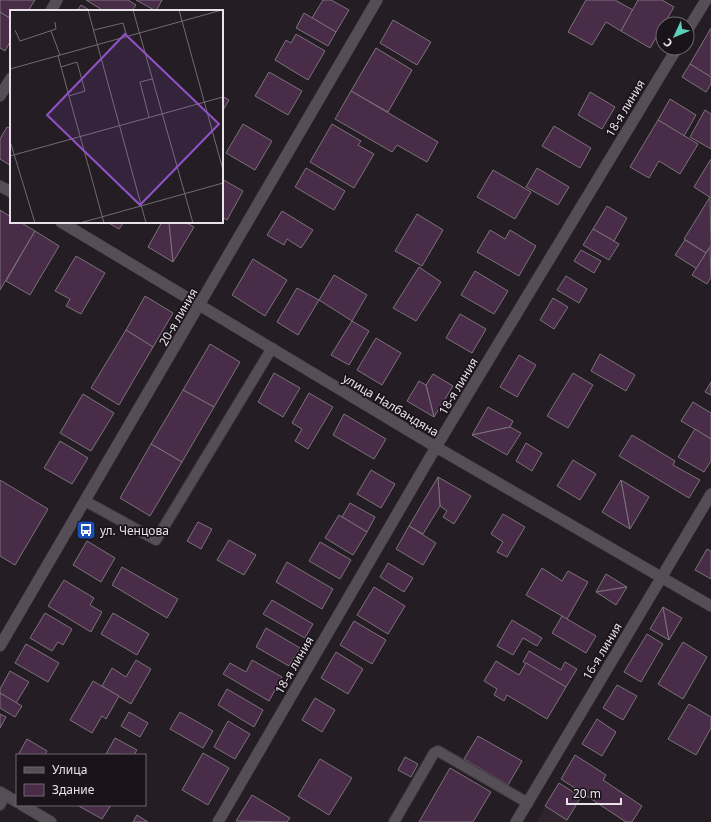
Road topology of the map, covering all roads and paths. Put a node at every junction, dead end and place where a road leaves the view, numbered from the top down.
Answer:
1 (57, 0) edge
2 (377, 0) edge
3 (706, 0) edge
4 (52, 10) edge
5 (695, 18) edge
6 (672, 56) edge
7 (10, 80) edge
8 (0, 96) edge
9 (0, 186) edge
10 (10, 191) edge
11 (63, 223) edge
12 (200, 305) junction
13 (272, 348) junction
14 (436, 447) junction
15 (711, 494) edge
16 (85, 501) junction
17 (661, 577) junction
18 (711, 606) edge
19 (0, 646) edge
20 (2, 797) edge
21 (16, 802) edge
22 (528, 803) junction
23 (24, 806) edge
24 (51, 822) edge
25 (218, 822) edge
26 (394, 822) edge
27 (516, 822) edge

1 - 4 street
2 - 12 street, 20-я линия
3 - 5 street
6 - 14 street, 18-я линия
7 - 8 street
9 - 10 street
11 - 12 street, улица Налбандяна
12 - 13 street, улица Налбандяна
12 - 16 street, 20-я линия
13 - 14 street, улица Налбандяна
13 - 16 lane
14 - 17 street, улица Налбандяна
14 - 25 street, 18-я линия
15 - 17 street, 16-я линия
16 - 19 street, 20-я линия
17 - 18 street, улица Налбандяна
17 - 22 street, 16-я линия
20 - 21 street
22 - 26 lane
22 - 27 street, 16-я линия
23 - 24 street

